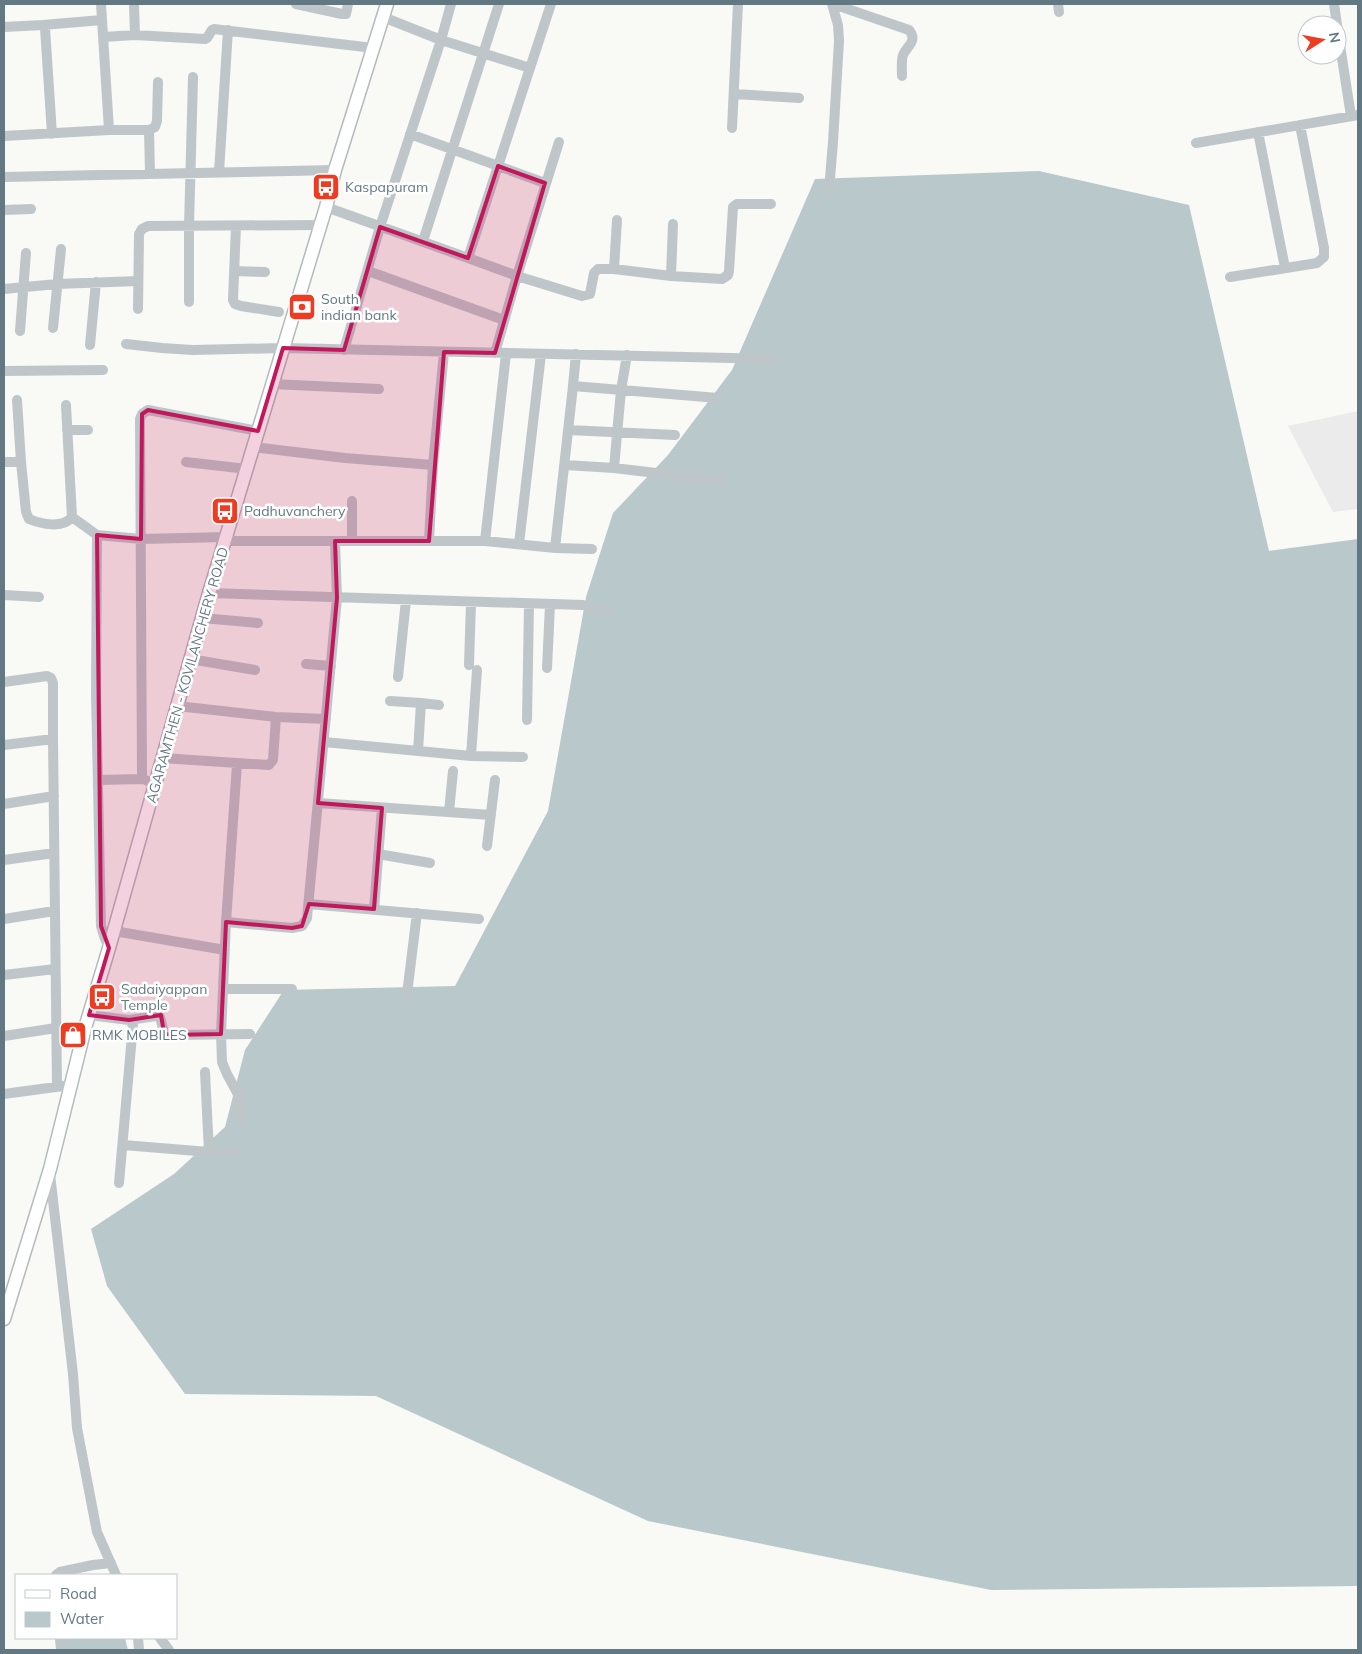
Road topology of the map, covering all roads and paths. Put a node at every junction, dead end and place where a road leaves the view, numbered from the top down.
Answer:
1 (101, 4) edge
2 (134, 4) edge
3 (296, 4) edge
4 (348, 4) edge
5 (387, 4) edge
6 (451, 4) edge
7 (499, 4) edge
8 (551, 4) edge
9 (738, 4) edge
10 (832, 4) edge
11 (383, 17) junction
12 (102, 20) junction
13 (43, 25) junction
14 (4, 27) edge
15 (228, 30) junction
16 (135, 35) junction
17 (104, 37) junction
18 (441, 40) junction
19 (373, 48) junction
20 (484, 53) junction
21 (1345, 65) edge
22 (530, 68) junction
23 (902, 76) dead end
24 (193, 77) dead end
25 (158, 82) dead end
26 (734, 94) junction
27 (799, 98) dead end
28 (1355, 115) edge
29 (1300, 125) junction
30 (732, 128) dead end
31 (109, 130) junction
32 (149, 130) junction
33 (1258, 132) junction
34 (52, 134) junction
35 (410, 134) junction
36 (4, 136) edge
37 (559, 142) dead end
38 (1196, 143) dead end
39 (452, 150) junction
40 (498, 166) junction
41 (335, 170) junction
42 (219, 172) junction
43 (150, 173) junction
44 (191, 173) junction
45 (4, 177) edge
46 (545, 183) junction
47 (829, 190) dead end
48 (771, 204) dead end
49 (326, 207) junction
50 (31, 208) dead end
51 (4, 210) edge
52 (617, 220) dead end
53 (673, 224) dead end
54 (320, 225) junction
55 (189, 226) junction
56 (236, 226) junction
57 (380, 228) junction
58 (423, 241) junction
59 (61, 250) dead end
60 (26, 253) dead end
61 (468, 258) junction
62 (1285, 268) junction
63 (614, 269) junction
64 (234, 271) junction
65 (368, 271) junction
66 (265, 272) dead end
67 (516, 276) junction
68 (671, 276) junction
69 (1230, 277) dead end
70 (138, 281) junction
71 (96, 282) junction
72 (58, 284) junction
73 (23, 287) junction
74 (4, 289) edge
75 (189, 302) dead end
76 (138, 309) dead end
77 (279, 312) dead end
78 (504, 320) junction
79 (52, 328) dead end
80 (20, 331) dead end
81 (126, 344) dead end
82 (90, 345) dead end
83 (283, 348) junction
84 (344, 350) junction
85 (444, 352) junction
86 (500, 353) junction
87 (541, 354) junction
88 (576, 354) junction
89 (627, 355) junction
90 (774, 359) dead end
91 (103, 370) dead end
92 (4, 371) edge
93 (272, 384) junction
94 (573, 386) junction
95 (379, 389) dead end
96 (621, 390) junction
97 (718, 398) dead end
98 (17, 400) dead end
99 (66, 406) dead end
100 (67, 430) junction
101 (88, 430) dead end
102 (568, 430) junction
103 (258, 432) junction
104 (617, 433) junction
105 (675, 436) dead end
106 (253, 447) junction
107 (4, 462) edge
108 (21, 462) junction
109 (186, 462) dead end
110 (565, 465) junction
111 (433, 466) junction
112 (614, 468) junction
113 (247, 469) junction
114 (723, 481) dead end
115 (352, 501) dead end
116 (72, 517) junction
117 (97, 535) junction
118 (141, 539) junction
119 (226, 539) junction
120 (336, 541) junction
121 (352, 541) junction
122 (429, 541) junction
123 (485, 541) junction
124 (519, 544) junction
125 (555, 548) junction
126 (592, 549) dead end
127 (209, 593) junction
128 (4, 595) edge
129 (39, 597) dead end
130 (337, 598) junction
131 (406, 600) junction
132 (471, 602) junction
133 (529, 604) junction
134 (550, 605) junction
135 (607, 611) dead end
136 (202, 618) junction
137 (258, 623) dead end
138 (190, 659) junction
139 (306, 664) dead end
140 (331, 666) junction
141 (547, 668) dead end
142 (255, 670) dead end
143 (398, 677) dead end
144 (4, 682) edge
145 (390, 701) dead end
146 (421, 704) junction
147 (439, 705) dead end
148 (177, 706) junction
149 (276, 716) junction
150 (326, 719) junction
151 (527, 720) dead end
152 (53, 739) junction
153 (324, 742) junction
154 (4, 746) edge
155 (418, 751) junction
156 (471, 756) junction
157 (523, 756) dead end
158 (162, 758) junction
159 (237, 764) junction
160 (453, 771) dead end
161 (143, 779) junction
162 (98, 780) junction
163 (495, 780) dead end
164 (155, 784) junction
165 (54, 796) junction
166 (318, 803) junction
167 (4, 804) edge
168 (382, 808) junction
169 (449, 812) junction
170 (491, 815) junction
171 (487, 846) dead end
172 (54, 853) junction
173 (378, 854) junction
174 (4, 860) edge
175 (430, 863) dead end
176 (309, 904) junction
177 (374, 909) junction
178 (54, 911) junction
179 (417, 913) junction
180 (479, 918) dead end
181 (4, 919) edge
182 (226, 922) junction
183 (114, 931) junction
184 (109, 948) junction
185 (225, 950) junction
186 (55, 968) junction
187 (4, 975) edge
188 (223, 989) junction
189 (292, 989) dead end
190 (407, 994) dead end
191 (89, 1015) junction
192 (129, 1020) junction
193 (56, 1028) junction
194 (85, 1028) junction
195 (221, 1034) junction
196 (250, 1034) dead end
197 (4, 1036) edge
198 (205, 1072) dead end
199 (71, 1085) junction
200 (58, 1087) junction
201 (4, 1094) edge
202 (241, 1121) dead end
203 (122, 1145) junction
204 (209, 1152) junction
205 (234, 1153) dead end
206 (50, 1169) junction
207 (119, 1183) dead end
208 (4, 1319) edge
209 (111, 1563) junction
210 (57, 1574) edge
211 (116, 1574) edge
212 (161, 1639) edge
213 (169, 1650) edge

1 - 12 street
2 - 16 street
3 - 4 street
5 - 11 main road, AGARAMTHEN - KOVILANCHERY ROAD
6 - 18 street
7 - 20 street
8 - 22 street
9 - 26 street
10 - 23 street
10 - 47 street
11 - 18 street
11 - 19 main road, AGARAMTHEN - KOVILANCHERY ROAD
12 - 13 street
12 - 17 street
13 - 14 street
13 - 34 street
15 - 16 street
15 - 19 street
15 - 42 street
16 - 17 street
17 - 31 street
18 - 20 street
18 - 35 street
19 - 41 main road, AGARAMTHEN - KOVILANCHERY ROAD
20 - 22 street
20 - 39 street
21 - 28 street
22 - 40 street
24 - 44 street
25 - 32 street
26 - 27 street
26 - 30 street
28 - 29 street
29 - 33 street
29 - 62 street
31 - 32 street
31 - 34 street
32 - 43 street
33 - 38 street
33 - 62 street
34 - 36 street
35 - 39 street
35 - 57 street
37 - 46 street
39 - 40 street
39 - 58 street
40 - 46 street
40 - 61 street
41 - 42 street
41 - 49 main road, AGARAMTHEN - KOVILANCHERY ROAD
42 - 44 street
43 - 44 street
43 - 45 street
44 - 55 street
46 - 67 street
48 - 68 street
49 - 54 main road, AGARAMTHEN - KOVILANCHERY ROAD
49 - 57 street
50 - 51 street
52 - 63 street
53 - 68 street
54 - 56 street
54 - 83 main road, AGARAMTHEN - KOVILANCHERY ROAD
55 - 56 street
55 - 70 street
55 - 75 street
56 - 64 street
57 - 58 street
57 - 65 street
58 - 61 street
59 - 72 street
60 - 73 street
61 - 67 street
62 - 69 street
63 - 67 street
63 - 68 street
64 - 66 street
64 - 77 street
65 - 78 street
65 - 84 street
67 - 78 street
70 - 71 street
70 - 76 street
71 - 72 street
71 - 82 street
72 - 73 street
72 - 79 street
73 - 74 street
73 - 80 street
78 - 86 street
81 - 83 street
83 - 84 street
83 - 93 main road, AGARAMTHEN - KOVILANCHERY ROAD
84 - 85 street
85 - 86 street
85 - 111 street
86 - 87 street
86 - 123 street
87 - 88 street
87 - 124 street
88 - 89 street
88 - 94 street
89 - 90 street
89 - 96 street
91 - 92 street
93 - 95 street
93 - 103 main road, AGARAMTHEN - KOVILANCHERY ROAD
94 - 96 street
94 - 102 street
96 - 97 street
96 - 104 street
98 - 108 street
99 - 100 street
100 - 101 street
100 - 116 street
102 - 104 street
102 - 110 street
103 - 106 main road, AGARAMTHEN - KOVILANCHERY ROAD
103 - 118 street
104 - 105 street
104 - 112 street
106 - 111 street
106 - 113 main road, AGARAMTHEN - KOVILANCHERY ROAD
107 - 108 street
108 - 116 street
109 - 113 street
110 - 112 street
110 - 125 street
111 - 122 street
112 - 114 street
113 - 119 main road, AGARAMTHEN - KOVILANCHERY ROAD
115 - 121 street
116 - 117 street
117 - 118 street
117 - 162 street
118 - 119 street
118 - 161 street
119 - 120 street
119 - 127 main road, AGARAMTHEN - KOVILANCHERY ROAD
120 - 121 street
120 - 130 street
121 - 122 street
122 - 123 street
123 - 124 street
124 - 125 street
125 - 126 street
127 - 130 street
127 - 136 main road, AGARAMTHEN - KOVILANCHERY ROAD
128 - 129 street
130 - 131 street
130 - 140 street
131 - 132 street
131 - 143 street
132 - 133 street
132 - 156 street
133 - 134 street
133 - 151 street
134 - 135 street
134 - 141 street
136 - 137 street
136 - 138 main road, AGARAMTHEN - KOVILANCHERY ROAD
138 - 142 street
138 - 148 main road, AGARAMTHEN - KOVILANCHERY ROAD
139 - 140 street
140 - 150 street
144 - 152 street
145 - 146 street
146 - 147 street
146 - 155 street
148 - 149 street
148 - 158 main road, AGARAMTHEN - KOVILANCHERY ROAD
149 - 150 street
149 - 159 street
150 - 153 street
152 - 154 street
152 - 165 street
153 - 155 street
153 - 166 street
155 - 156 street
156 - 157 street
158 - 159 street
158 - 164 main road, AGARAMTHEN - KOVILANCHERY ROAD
159 - 182 street
160 - 169 street
161 - 162 street
161 - 164 street
162 - 184 street
163 - 170 street
164 - 183 main road, AGARAMTHEN - KOVILANCHERY ROAD
165 - 167 street
165 - 172 street
166 - 168 street
166 - 176 street
168 - 169 street
168 - 173 street
169 - 170 street
170 - 171 street
172 - 174 street
172 - 178 street
173 - 175 street
173 - 177 street
176 - 177 street
176 - 182 street
177 - 179 street
178 - 181 street
178 - 186 street
179 - 180 street
179 - 190 street
182 - 185 street
183 - 184 main road, AGARAMTHEN - KOVILANCHERY ROAD
183 - 185 street
184 - 191 main road, AGARAMTHEN - KOVILANCHERY ROAD
185 - 188 street
186 - 187 street
186 - 193 street
188 - 189 street
188 - 195 street
191 - 192 street
191 - 194 main road, AGARAMTHEN - KOVILANCHERY ROAD
192 - 195 street
192 - 203 street
193 - 194 street
193 - 197 street
193 - 200 street
194 - 199 main road, AGARAMTHEN - KOVILANCHERY ROAD
195 - 196 street
195 - 202 street
198 - 204 street
199 - 200 street
199 - 206 main road, AGARAMTHEN - KOVILANCHERY ROAD
200 - 201 street
203 - 204 street
203 - 207 street
204 - 205 street
206 - 208 main road, AGARAMTHEN - KOVILANCHERY ROAD
206 - 209 street
209 - 210 street
209 - 211 street
212 - 213 street

